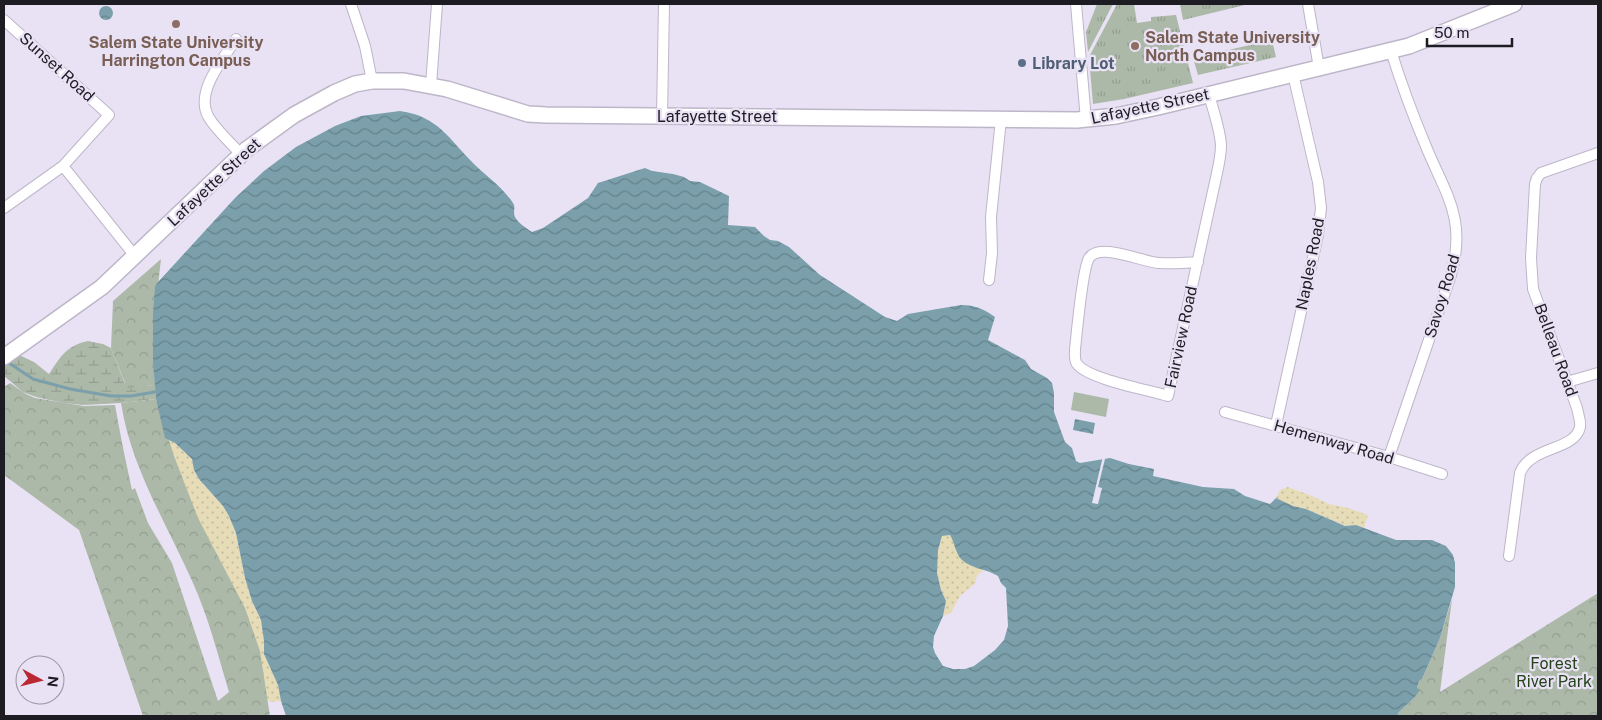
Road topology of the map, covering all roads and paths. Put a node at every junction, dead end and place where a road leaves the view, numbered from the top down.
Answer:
1 (351, 4) edge
2 (436, 4) edge
3 (664, 4) edge
4 (1076, 4) edge
5 (1308, 4) edge
6 (1514, 4) edge
7 (4, 20) edge
8 (236, 40) dead end
9 (1391, 51) junction
10 (1318, 68) junction
11 (1293, 74) junction
12 (372, 81) junction
13 (431, 85) junction
14 (1209, 94) junction
15 (662, 116) junction
16 (1001, 119) junction
17 (1086, 120) junction
18 (1598, 153) edge
19 (241, 154) junction
20 (63, 166) junction
21 (5, 203) edge
22 (135, 256) junction
23 (1198, 262) junction
24 (990, 280) dead end
25 (4, 357) edge
26 (1598, 372) edge
27 (1567, 382) junction
28 (1225, 412) dead end
29 (1276, 425) junction
30 (1389, 456) junction
31 (1442, 474) dead end
32 (1509, 556) dead end

1 - 12 street
2 - 13 street
3 - 15 street
4 - 17 street
5 - 10 street
6 - 9 main road, Lafayette Street
7 - 20 street, Sunset Road
8 - 19 street
9 - 10 main road, Lafayette Street
9 - 30 street, Savoy Road
10 - 11 main road, Lafayette Street
11 - 14 main road, Lafayette Street
11 - 29 street, Naples Road
12 - 13 main road, Lafayette Street
12 - 19 main road, Lafayette Street
13 - 15 main road, Lafayette Street
14 - 17 main road, Lafayette Street
14 - 23 street, Fairview Road
15 - 16 main road, Lafayette Street
16 - 17 main road, Lafayette Street
16 - 24 street
18 - 27 street, Belleau Road
19 - 22 main road, Lafayette Street
20 - 21 street
20 - 22 street
22 - 25 main road, Lafayette Street
23 - 23 street, Fairview Road
26 - 27 street
27 - 32 street, Belleau Road
28 - 29 street, Hemenway Road
29 - 30 street, Hemenway Road
30 - 31 street, Hemenway Road

